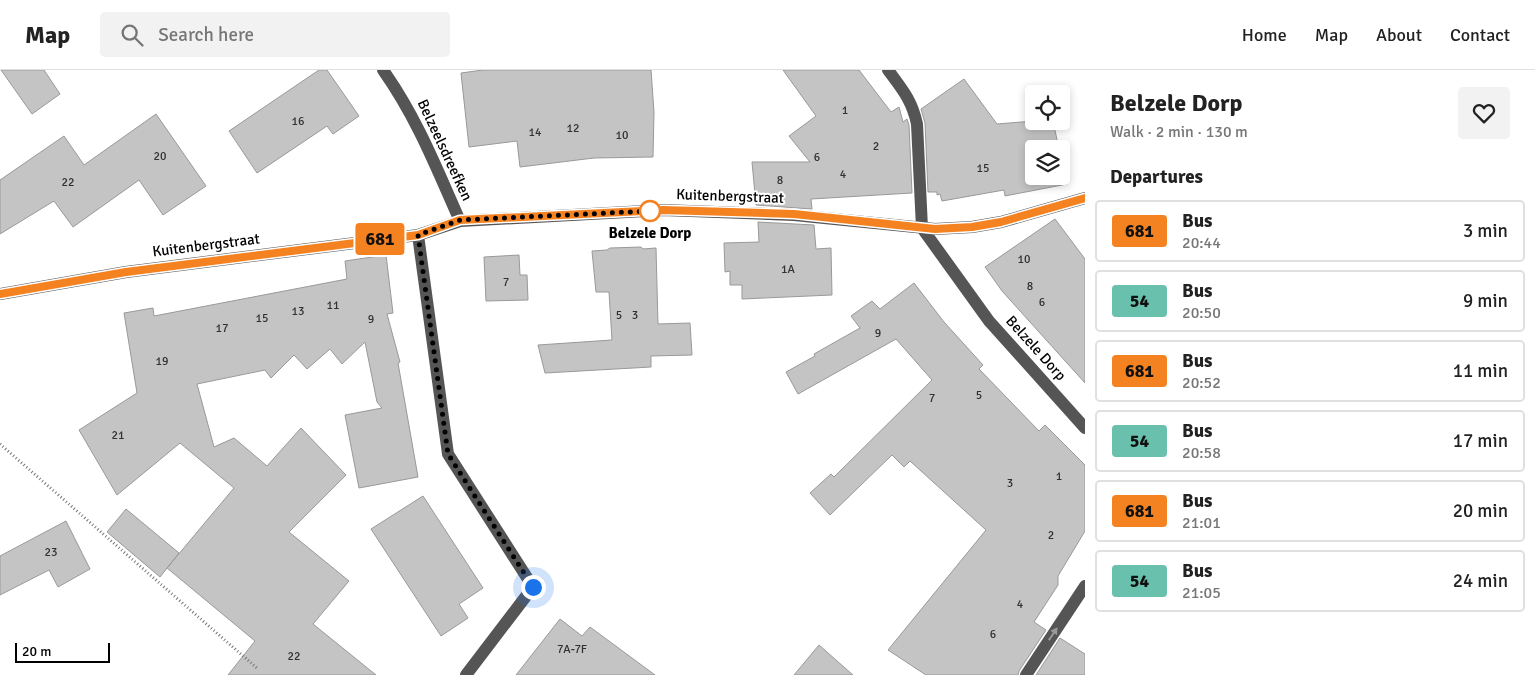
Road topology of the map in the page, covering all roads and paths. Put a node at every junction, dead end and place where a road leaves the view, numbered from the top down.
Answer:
1 (383, 70) edge
2 (888, 70) edge
3 (1085, 198) edge
4 (460, 220) junction
5 (922, 228) junction
6 (418, 235) junction
7 (0, 294) edge
8 (1085, 428) edge
9 (0, 444) edge
10 (1085, 586) edge
11 (258, 669) dead end
12 (466, 675) edge
13 (1026, 675) edge

1 - 4 street, Belzeelsdreefken
2 - 5 street
3 - 5 street
4 - 5 street, Kuitenbergstraat
4 - 6 street, Kuitenbergstraat
5 - 8 street, Belzele Dorp
6 - 7 street, Kuitenbergstraat
6 - 12 street
9 - 11 path
13 -> 10 street

